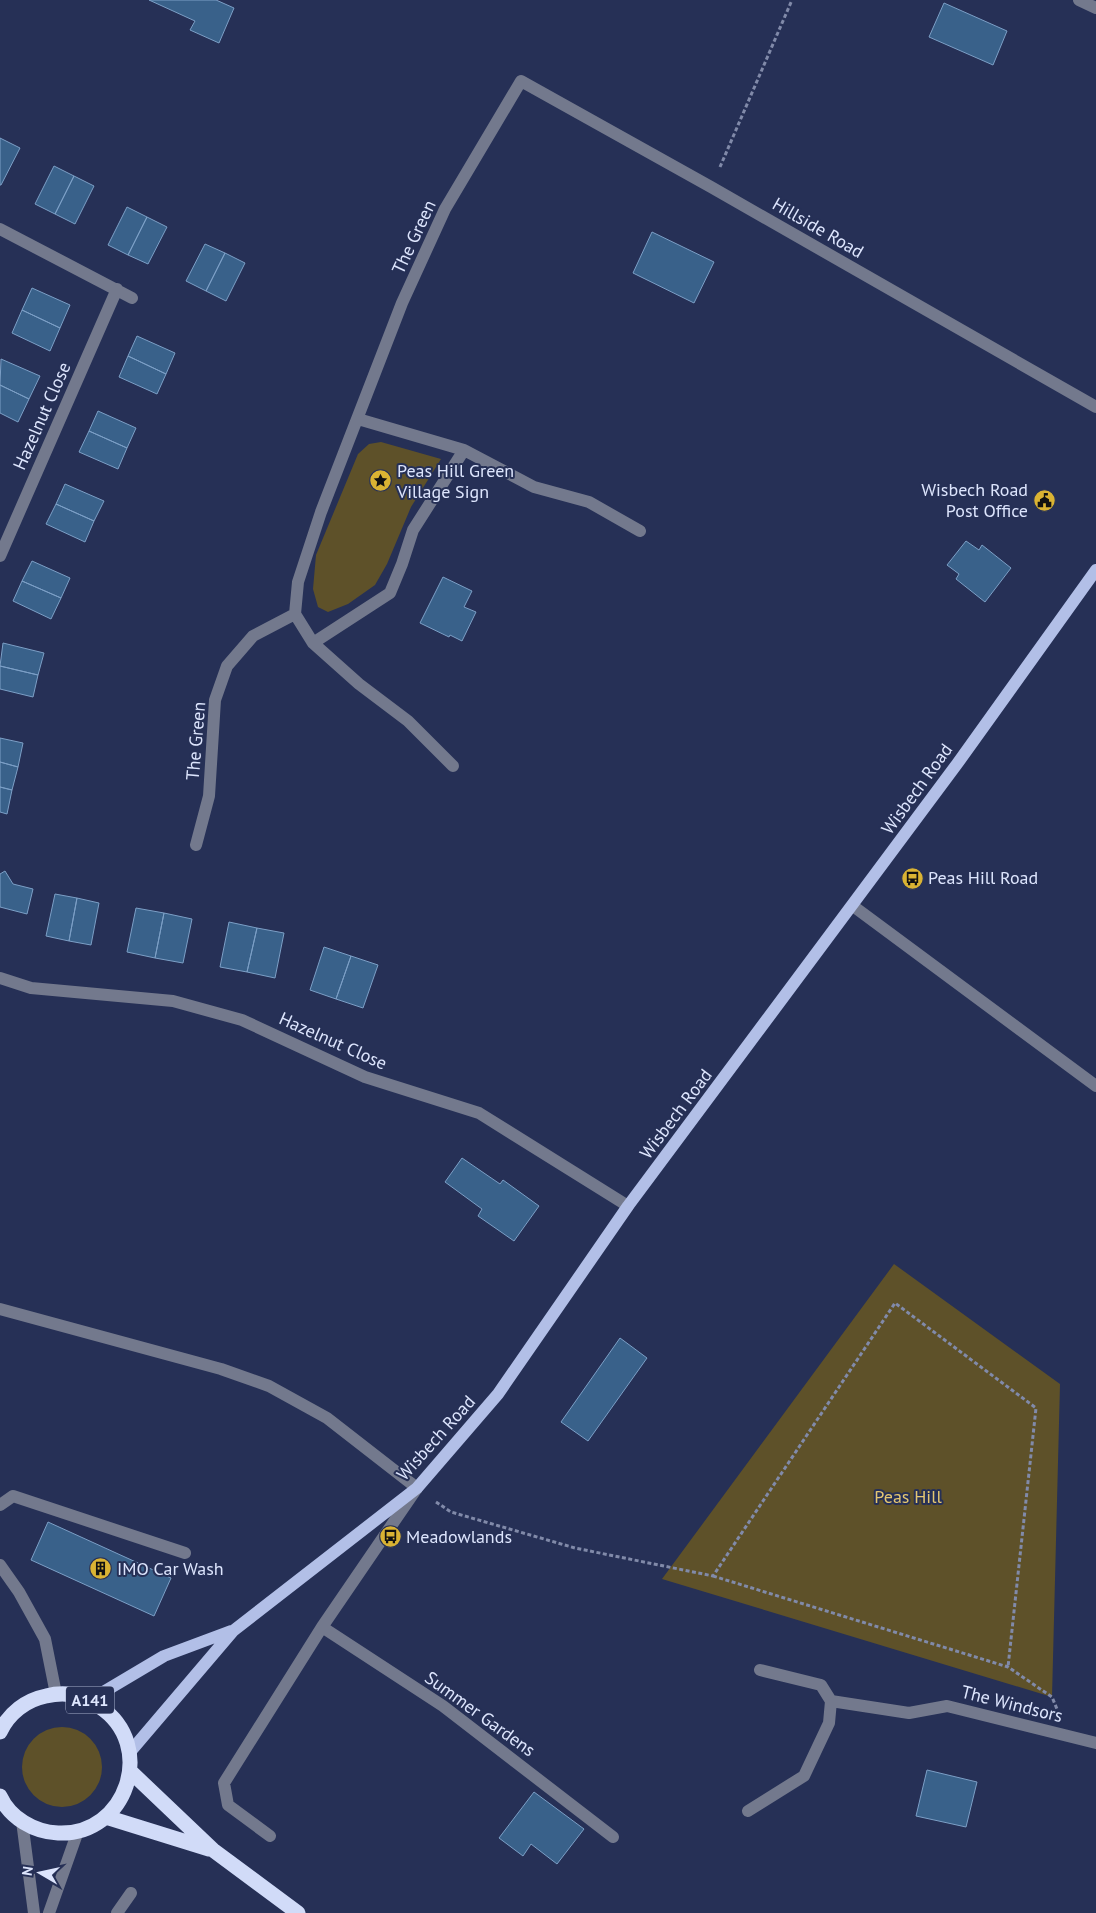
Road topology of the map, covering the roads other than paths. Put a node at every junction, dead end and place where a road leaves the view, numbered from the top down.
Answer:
1 (1079, 0) edge
2 (1096, 8) edge
3 (521, 81) joint
4 (0, 229) edge
5 (117, 289) junction
6 (132, 298) dead end
7 (1096, 407) edge
8 (358, 419) junction
9 (464, 450) junction
10 (640, 531) dead end
11 (0, 556) edge
12 (1096, 570) edge
13 (295, 614) junction
14 (313, 642) junction
15 (453, 766) dead end
16 (196, 845) dead end
17 (853, 906) junction
18 (0, 978) edge
19 (1096, 1086) edge
20 (628, 1206) junction
21 (0, 1309) edge
22 (417, 1488) junction
23 (0, 1505) edge
24 (185, 1553) dead end
25 (0, 1565) edge
26 (322, 1627) junction
27 (234, 1631) junction
28 (760, 1670) dead end
29 (56, 1694) junction
30 (90, 1700) junction
31 (831, 1701) junction
32 (0, 1732) edge
33 (1096, 1742) edge
34 (130, 1752) junction
35 (131, 1772) junction
36 (0, 1796) edge
37 (748, 1811) dead end
38 (106, 1816) junction
39 (12, 1817) edge
40 (78, 1831) junction
41 (270, 1836) dead end
42 (613, 1837) dead end
43 (213, 1850) junction
44 (131, 1893) dead end
45 (34, 1913) edge
46 (48, 1913) edge
47 (117, 1913) edge
48 (298, 1913) edge

1 - 2 street
3 - 7 street, Hillside Road
3 - 8 street, The Green
4 - 5 street
5 - 6 street
5 - 11 street, Hazelnut Close
8 - 9 street
8 - 13 street, The Green
9 - 10 street
9 - 14 street
12 - 17 main road, Wisbech Road
13 - 14 street
13 - 16 street, The Green
14 - 15 street
17 - 19 street
17 - 20 main road, Wisbech Road
18 - 20 street, Hazelnut Close
20 - 22 main road, Wisbech Road
21 - 22 street
22 - 26 street
22 - 27 main road, Wisbech Road
23 - 24 street
25 - 29 street
26 - 41 street
26 - 42 street, Summer Gardens
27 - 30 main road, Wisbech Road
27 - 34 main road, Wisbech Road
28 - 31 street
29 - 30 highway, A141
29 - 32 highway, A141
30 - 34 highway, A141
31 - 33 street, The Windsors
31 - 37 street
34 - 35 highway, A141
35 - 38 highway, A141
35 - 43 highway
36 - 39 highway, A141
38 - 40 highway, A141
38 - 43 highway
39 - 40 highway, A141
39 - 45 street
40 - 46 street
43 - 48 highway
44 - 47 street

